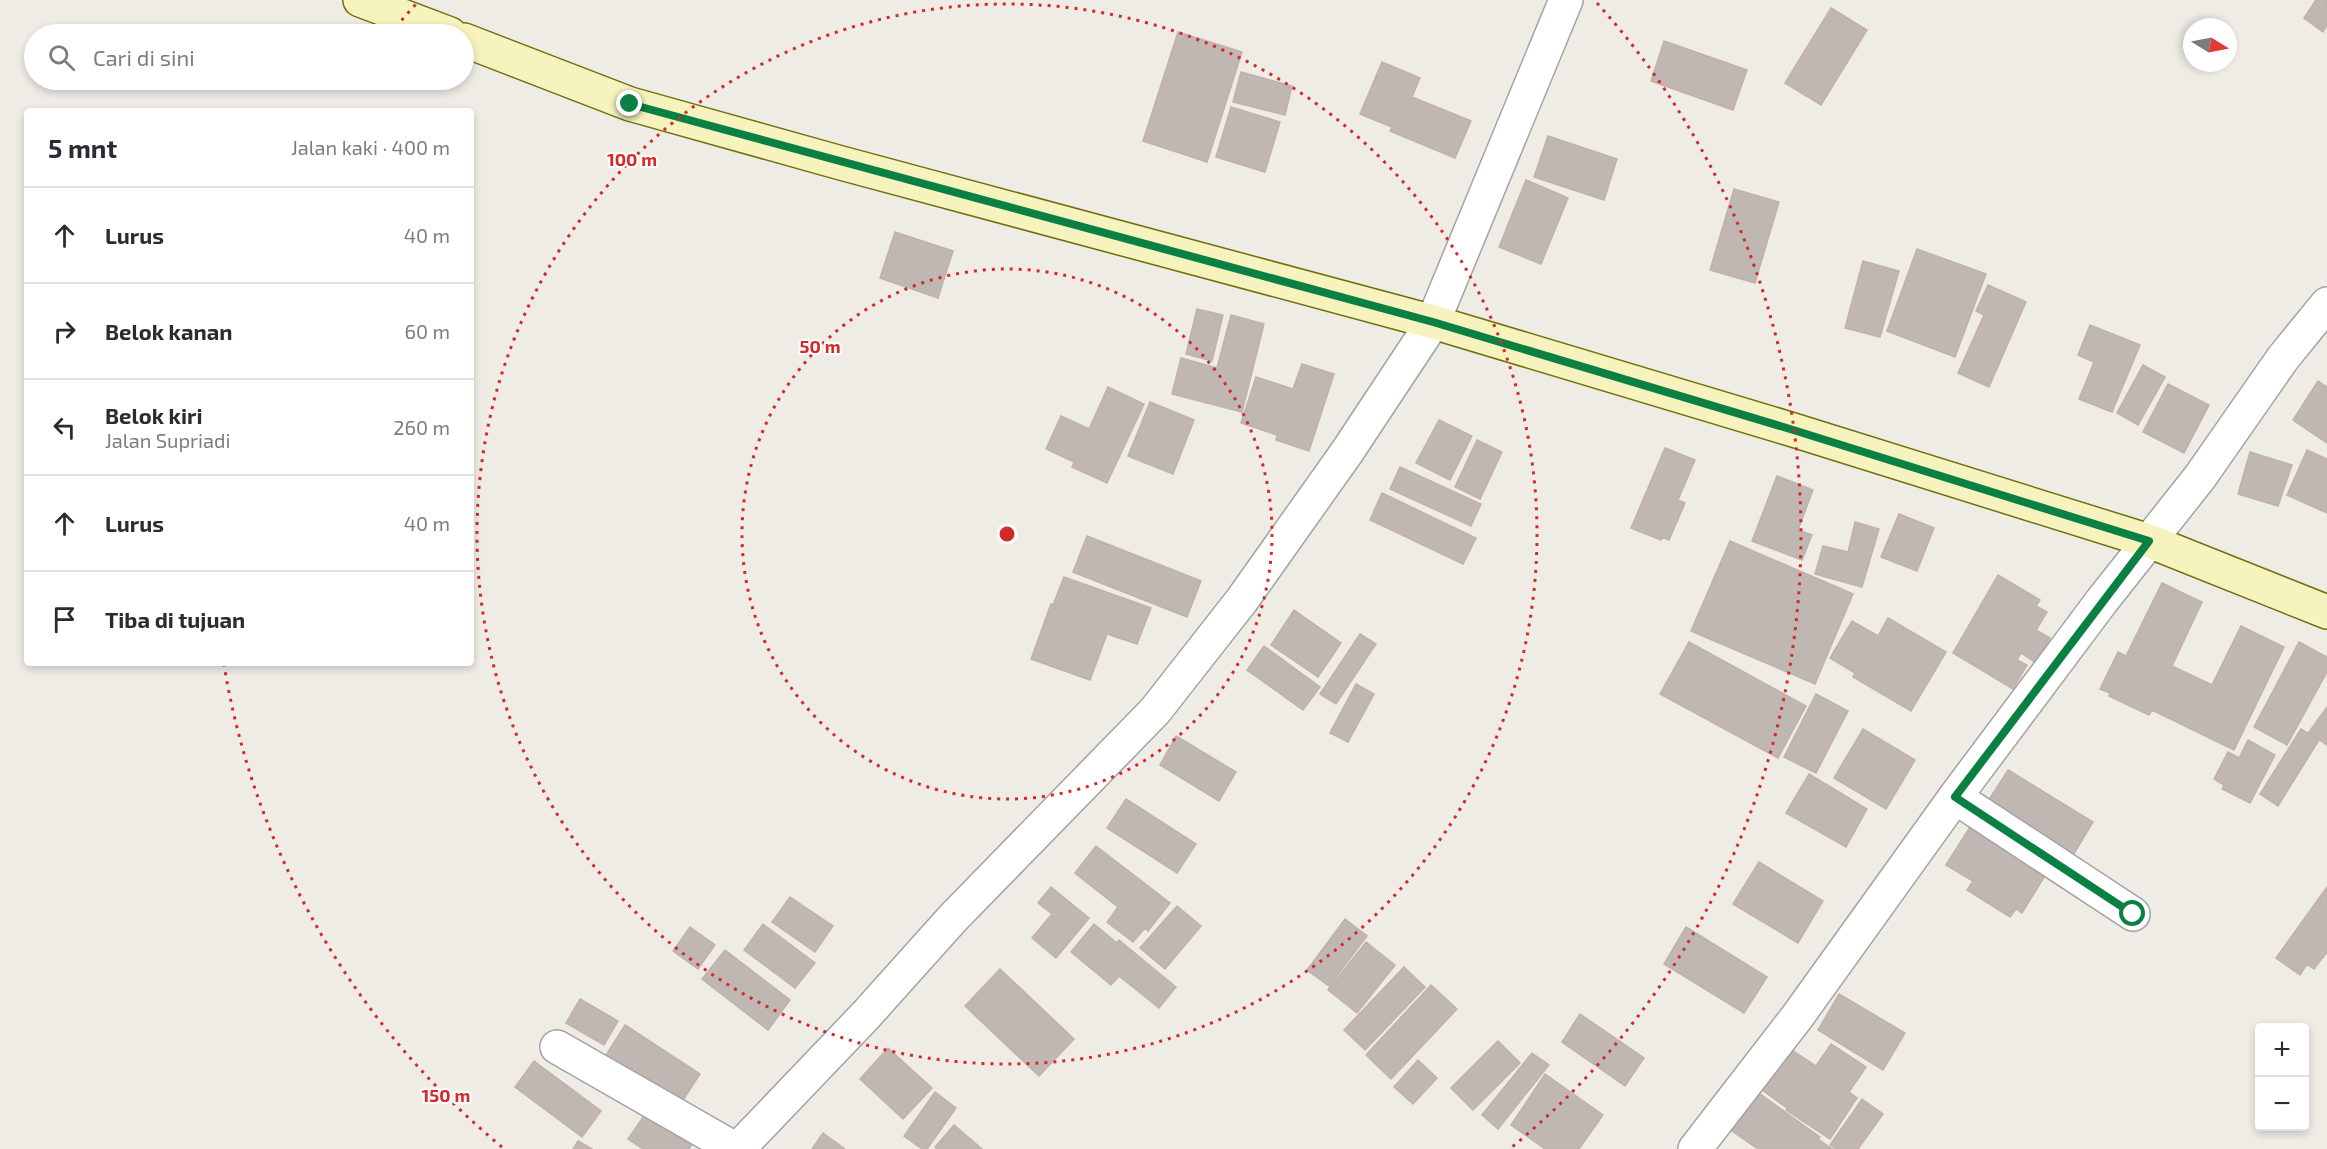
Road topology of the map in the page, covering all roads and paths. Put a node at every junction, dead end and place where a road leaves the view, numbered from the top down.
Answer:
1 (360, 0) edge
2 (1566, 0) edge
3 (424, 24) edge
4 (474, 44) edge
5 (2327, 304) edge
6 (1433, 322) junction
7 (2149, 541) junction
8 (2327, 612) edge
9 (1955, 797) junction
10 (2133, 914) dead end
11 (557, 1047) dead end
12 (1705, 1146) edge
13 (736, 1149) edge

1 - 3 main road
2 - 6 street
4 - 6 main road
5 - 7 street
6 - 7 main road
6 - 13 street
7 - 8 main road
7 - 9 street
9 - 10 street
9 - 12 street
11 - 13 street

